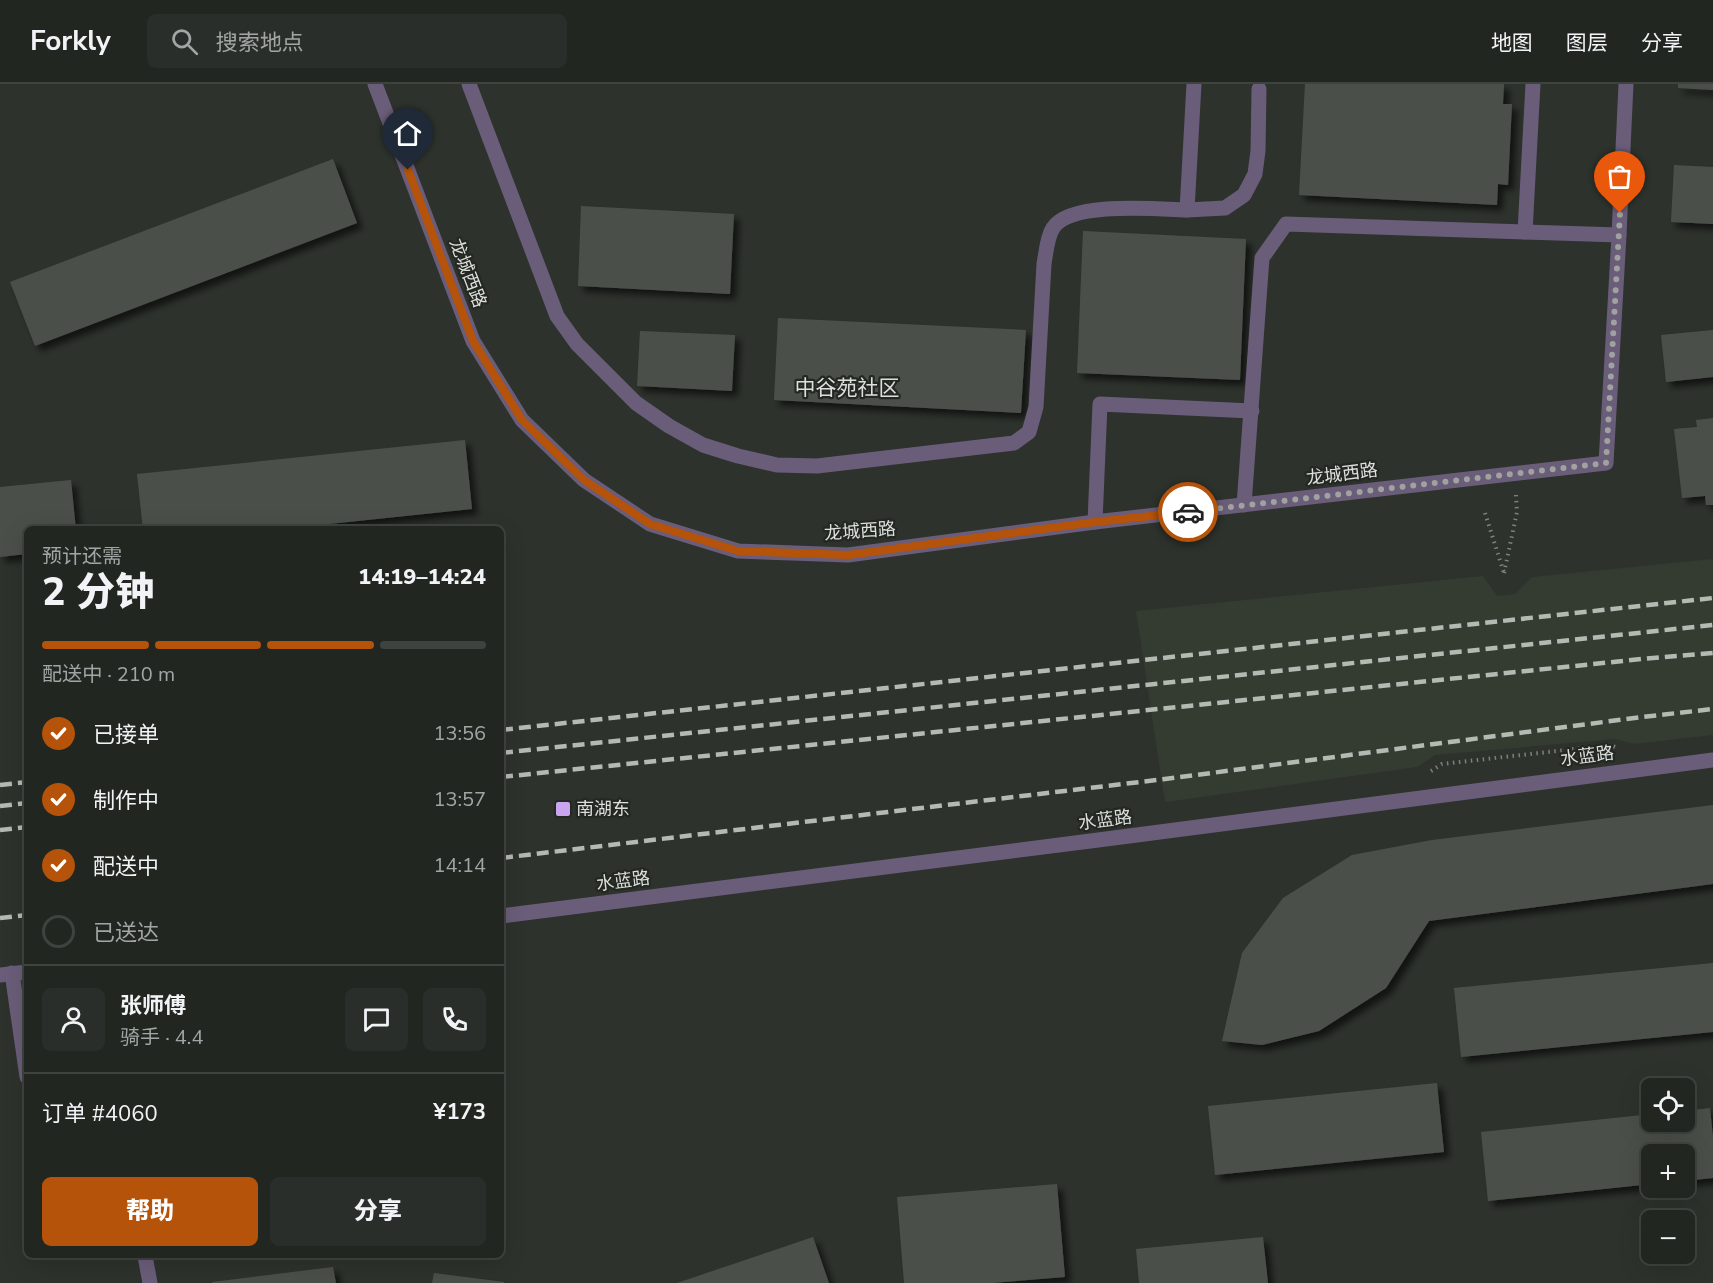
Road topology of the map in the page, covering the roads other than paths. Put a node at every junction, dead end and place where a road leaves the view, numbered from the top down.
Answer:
1 (375, 84) edge
2 (469, 84) edge
3 (1194, 84) edge
4 (1533, 84) edge
5 (1626, 84) edge
6 (1259, 89) dead end
7 (1187, 210) junction
8 (1525, 232) junction
9 (1619, 235) junction
10 (1252, 411) junction
11 (1244, 505) junction
12 (1095, 522) junction
13 (1713, 760) edge
14 (504, 915) edge
15 (13, 973) edge
16 (24, 1055) edge
17 (145, 1258) edge
18 (150, 1283) edge

1 - 12 street, 龙城西路
2 - 7 street
3 - 7 street
4 - 8 street
5 - 9 street
6 - 7 street
8 - 9 street
8 - 10 street
9 - 11 street, 龙城西路
10 - 11 street
10 - 12 street
11 - 12 street, 龙城西路
13 - 14 street, 水蓝路
15 - 16 street
17 - 18 street

